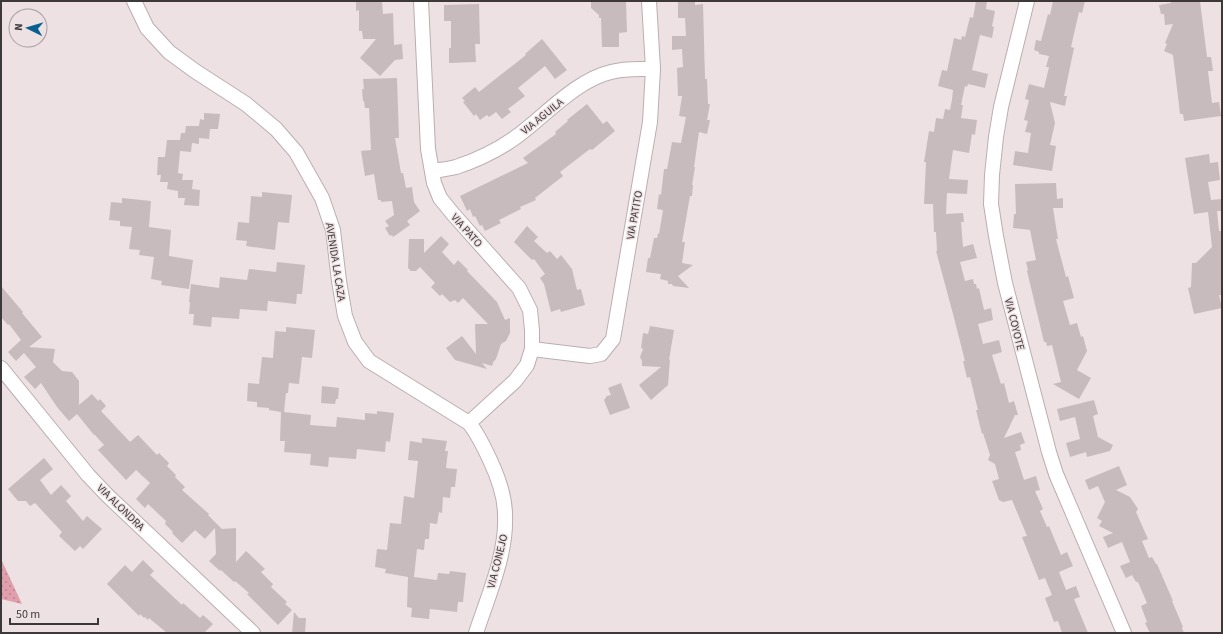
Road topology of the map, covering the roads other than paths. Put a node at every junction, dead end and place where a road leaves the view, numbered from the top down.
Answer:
1 (134, 1) edge
2 (421, 1) edge
3 (649, 1) edge
4 (1027, 1) edge
5 (653, 69) junction
6 (432, 171) junction
7 (532, 349) junction
8 (1, 368) edge
9 (468, 423) junction
10 (253, 633) edge
11 (476, 633) edge
12 (1124, 633) edge

1 - 9 street, AVENIDA LA CAZA
2 - 6 street, VIA PATO
3 - 5 street, VIA PATITO
4 - 12 street, VIA COYOTE
5 - 6 street, VIA AGUILA
5 - 7 street, VIA PATITO
6 - 7 street, VIA PATO
7 - 9 street, VIA PATO
8 - 10 street, VIA ALONDRA
9 - 11 street, VIA CONEJO

